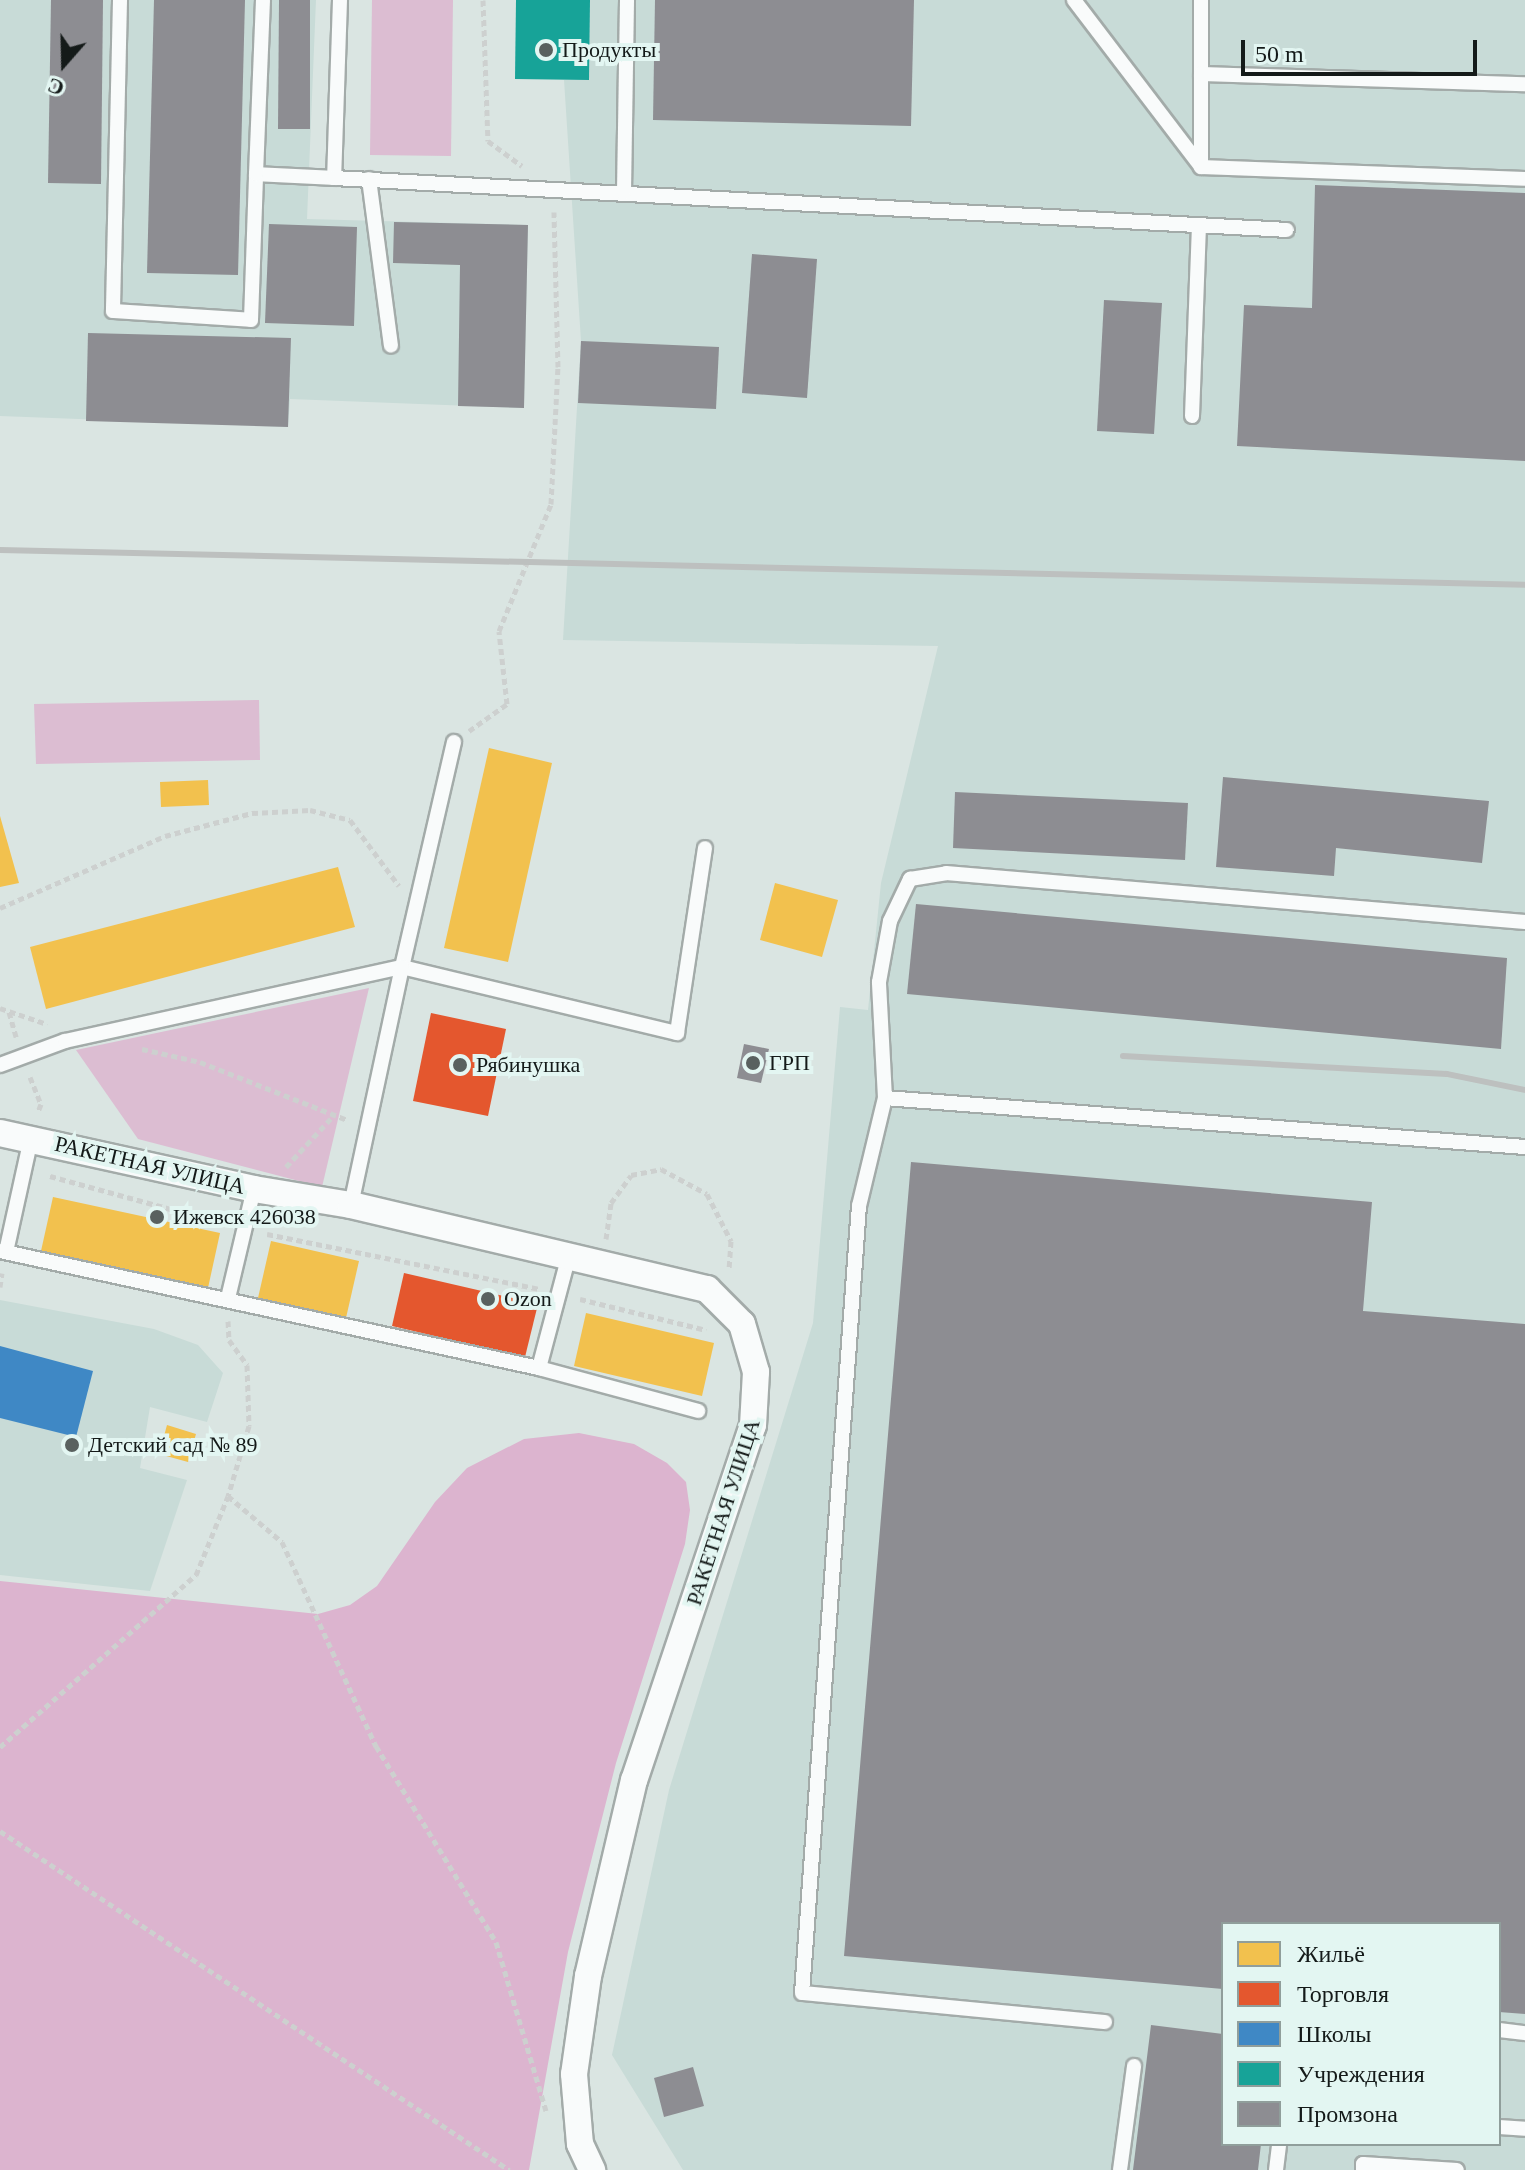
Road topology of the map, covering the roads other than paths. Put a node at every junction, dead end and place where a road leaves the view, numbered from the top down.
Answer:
1 (120, 0) edge
2 (263, 0) edge
3 (340, 0) edge
4 (627, 0) edge
5 (1074, 0) edge
6 (1201, 0) edge
7 (1201, 74) junction
8 (1525, 84) edge
9 (1201, 167) junction
10 (256, 174) junction
11 (334, 178) junction
12 (369, 179) junction
13 (1525, 179) edge
14 (624, 192) junction
15 (1199, 225) junction
16 (1287, 230) dead end
17 (391, 346) dead end
18 (1192, 416) dead end
19 (454, 742) road end
20 (705, 848) dead end
21 (1525, 922) edge
22 (402, 967) junction
23 (0, 1065) edge
24 (885, 1098) junction
25 (0, 1133) edge
26 (31, 1138) junction
27 (1525, 1147) edge
28 (254, 1189) junction
29 (351, 1205) junction
30 (3, 1252) edge
31 (569, 1255) junction
32 (228, 1298) junction
33 (539, 1368) junction
34 (698, 1411) dead end
35 (1105, 2022) dead end
36 (1501, 2030) edge
37 (1525, 2033) edge
38 (1134, 2066) dead end
39 (1501, 2127) edge
40 (1525, 2129) edge
41 (1279, 2146) edge
42 (592, 2170) edge
43 (1120, 2170) edge
44 (1276, 2170) edge
45 (1363, 2170) edge
46 (1457, 2170) edge

1 - 10 lane
2 - 10 lane
3 - 11 lane
4 - 14 lane
5 - 9 lane
6 - 7 lane
7 - 8 lane
7 - 9 lane
9 - 13 lane
10 - 11 lane
11 - 12 lane
12 - 14 lane
12 - 17 lane
14 - 15 lane
15 - 16 lane
15 - 18 lane
19 - 22 lane
20 - 22 lane
21 - 24 lane
22 - 23 lane
22 - 29 lane
24 - 27 lane
24 - 35 lane
25 - 26 street, РАКЕТНАЯ УЛИЦА
26 - 28 street, РАКЕТНАЯ УЛИЦА
26 - 30 lane
28 - 29 street, РАКЕТНАЯ УЛИЦА
28 - 32 lane
29 - 31 street, РАКЕТНАЯ УЛИЦА
30 - 32 lane
31 - 33 lane
31 - 42 street, РАКЕТНАЯ УЛИЦА
32 - 33 lane
33 - 34 lane
36 - 37 lane
38 - 43 lane
39 - 40 lane
41 - 44 lane
45 - 46 lane

